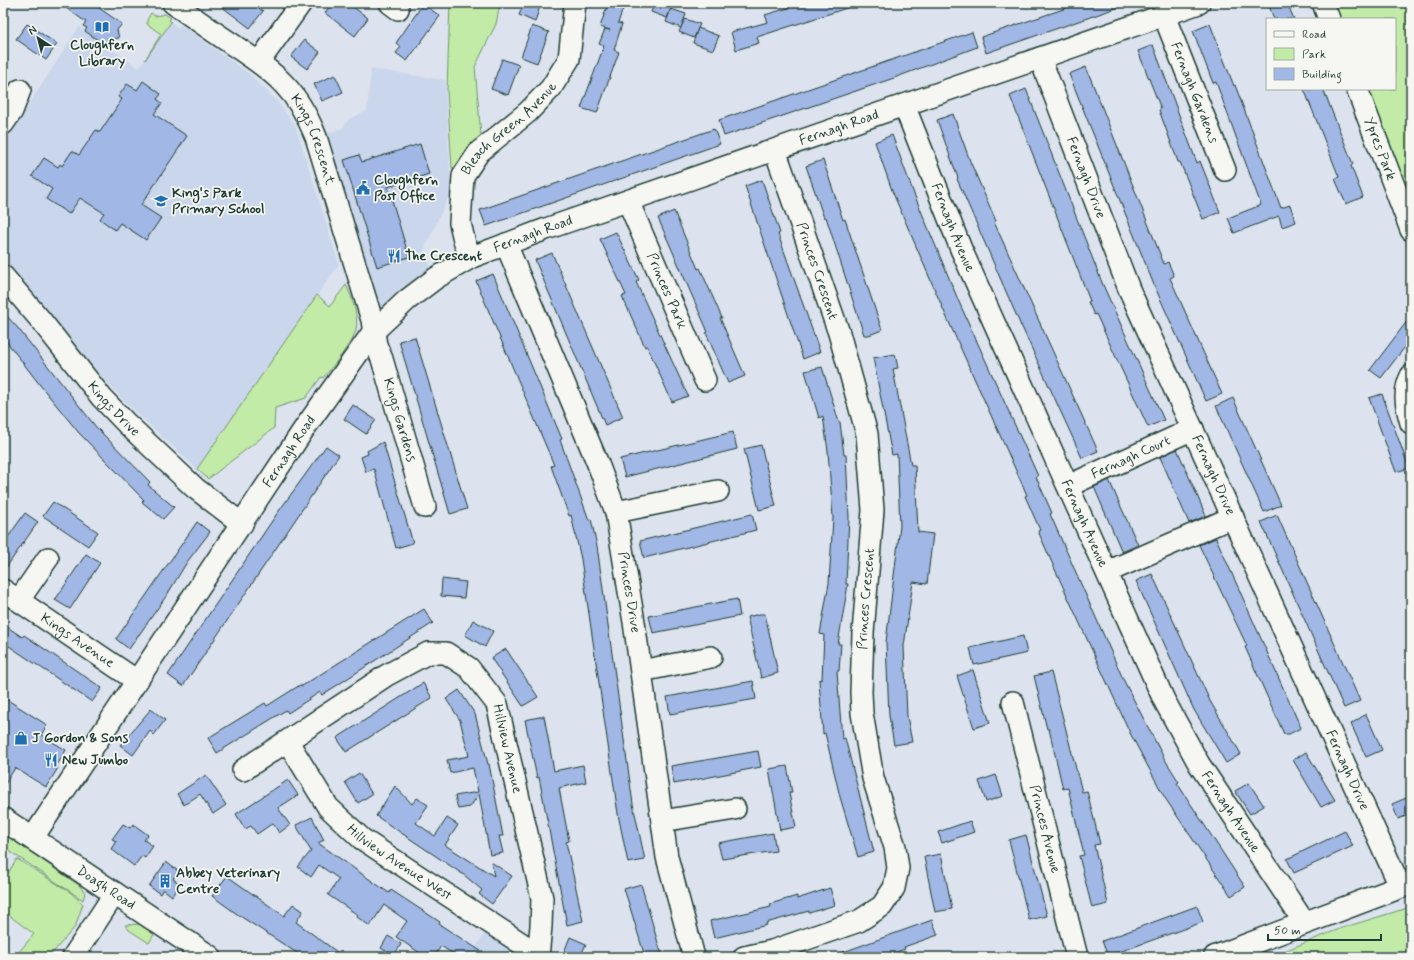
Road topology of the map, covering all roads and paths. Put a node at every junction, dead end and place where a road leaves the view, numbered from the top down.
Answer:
1 (173, 3) edge
2 (301, 3) edge
3 (575, 3) edge
4 (1199, 3) edge
5 (1323, 3) edge
6 (1166, 8) edge
7 (1329, 18) edge
8 (1040, 58) junction
9 (259, 62) junction
10 (20, 90) dead end
11 (1357, 90) edge
12 (904, 105) junction
13 (3, 124) edge
14 (775, 150) junction
15 (1225, 170) dead end
16 (628, 201) junction
17 (1411, 230) edge
18 (506, 244) junction
19 (472, 257) junction
20 (3, 276) edge
21 (373, 332) junction
22 (1411, 376) edge
23 (705, 380) dead end
24 (1411, 422) edge
25 (1193, 429) junction
26 (1068, 486) junction
27 (718, 490) dead end
28 (425, 508) dead end
29 (616, 512) junction
30 (1233, 517) junction
31 (242, 524) junction
32 (48, 558) dead end
33 (1107, 572) junction
34 (11, 595) edge
35 (711, 657) dead end
36 (641, 671) junction
37 (137, 681) junction
38 (1013, 702) dead end
39 (288, 742) junction
40 (243, 770) dead end
41 (735, 809) dead end
42 (3, 819) edge
43 (662, 821) junction
44 (32, 839) junction
45 (1405, 884) edge
46 (115, 893) junction
47 (1304, 922) junction
48 (539, 956) edge
49 (73, 957) edge
50 (210, 957) edge
51 (694, 957) edge
52 (744, 957) edge
53 (1077, 957) edge
54 (1215, 957) edge

1 - 9 street, Kings Crescent
2 - 9 street
3 - 19 street, Bleach Green Avenue
4 - 6 street, Fernagh Road
5 - 7 street
6 - 8 street, Fernagh Road
6 - 15 street, Fernagh Gardens
8 - 12 street, Fernagh Road
8 - 25 street, Fernagh Drive
9 - 21 street, Kings Crescent
10 - 13 street
11 - 17 street, Ypres Park
12 - 14 street, Fernagh Road
12 - 26 street, Fernagh Avenue
14 - 16 street, Fernagh Road
14 - 52 street, Princes Crescent
16 - 18 street, Fernagh Road
16 - 23 street, Princes Park
18 - 19 street, Fernagh Road
18 - 29 street, Princes Drive
19 - 21 street, Fernagh Road
20 - 31 street, Kings Drive
21 - 28 street, Kings Gardens
21 - 31 street, Fernagh Road
22 - 24 street
25 - 26 street, Fernagh Court
25 - 30 street, Fernagh Drive
26 - 33 street, Fernagh Avenue
27 - 29 street
29 - 36 street, Princes Drive
30 - 33 street
30 - 45 street, Fernagh Drive
31 - 37 street, Fernagh Road
32 - 34 street, Kings Avenue
33 - 47 street, Fernagh Avenue
34 - 37 street, Kings Avenue
35 - 36 street
36 - 43 street, Princes Drive
37 - 44 street, Fernagh Road
38 - 53 street, Princes Avenue
39 - 40 street, Hillview Avenue
39 - 48 street, Hillview Avenue West
39 - 48 street, Hillview Avenue
41 - 43 street
42 - 44 main road, Doagh Road
43 - 51 street, Princes Drive
44 - 46 main road, Doagh Road
45 - 47 main road
46 - 49 street
46 - 50 main road, Doagh Road
47 - 54 main road

